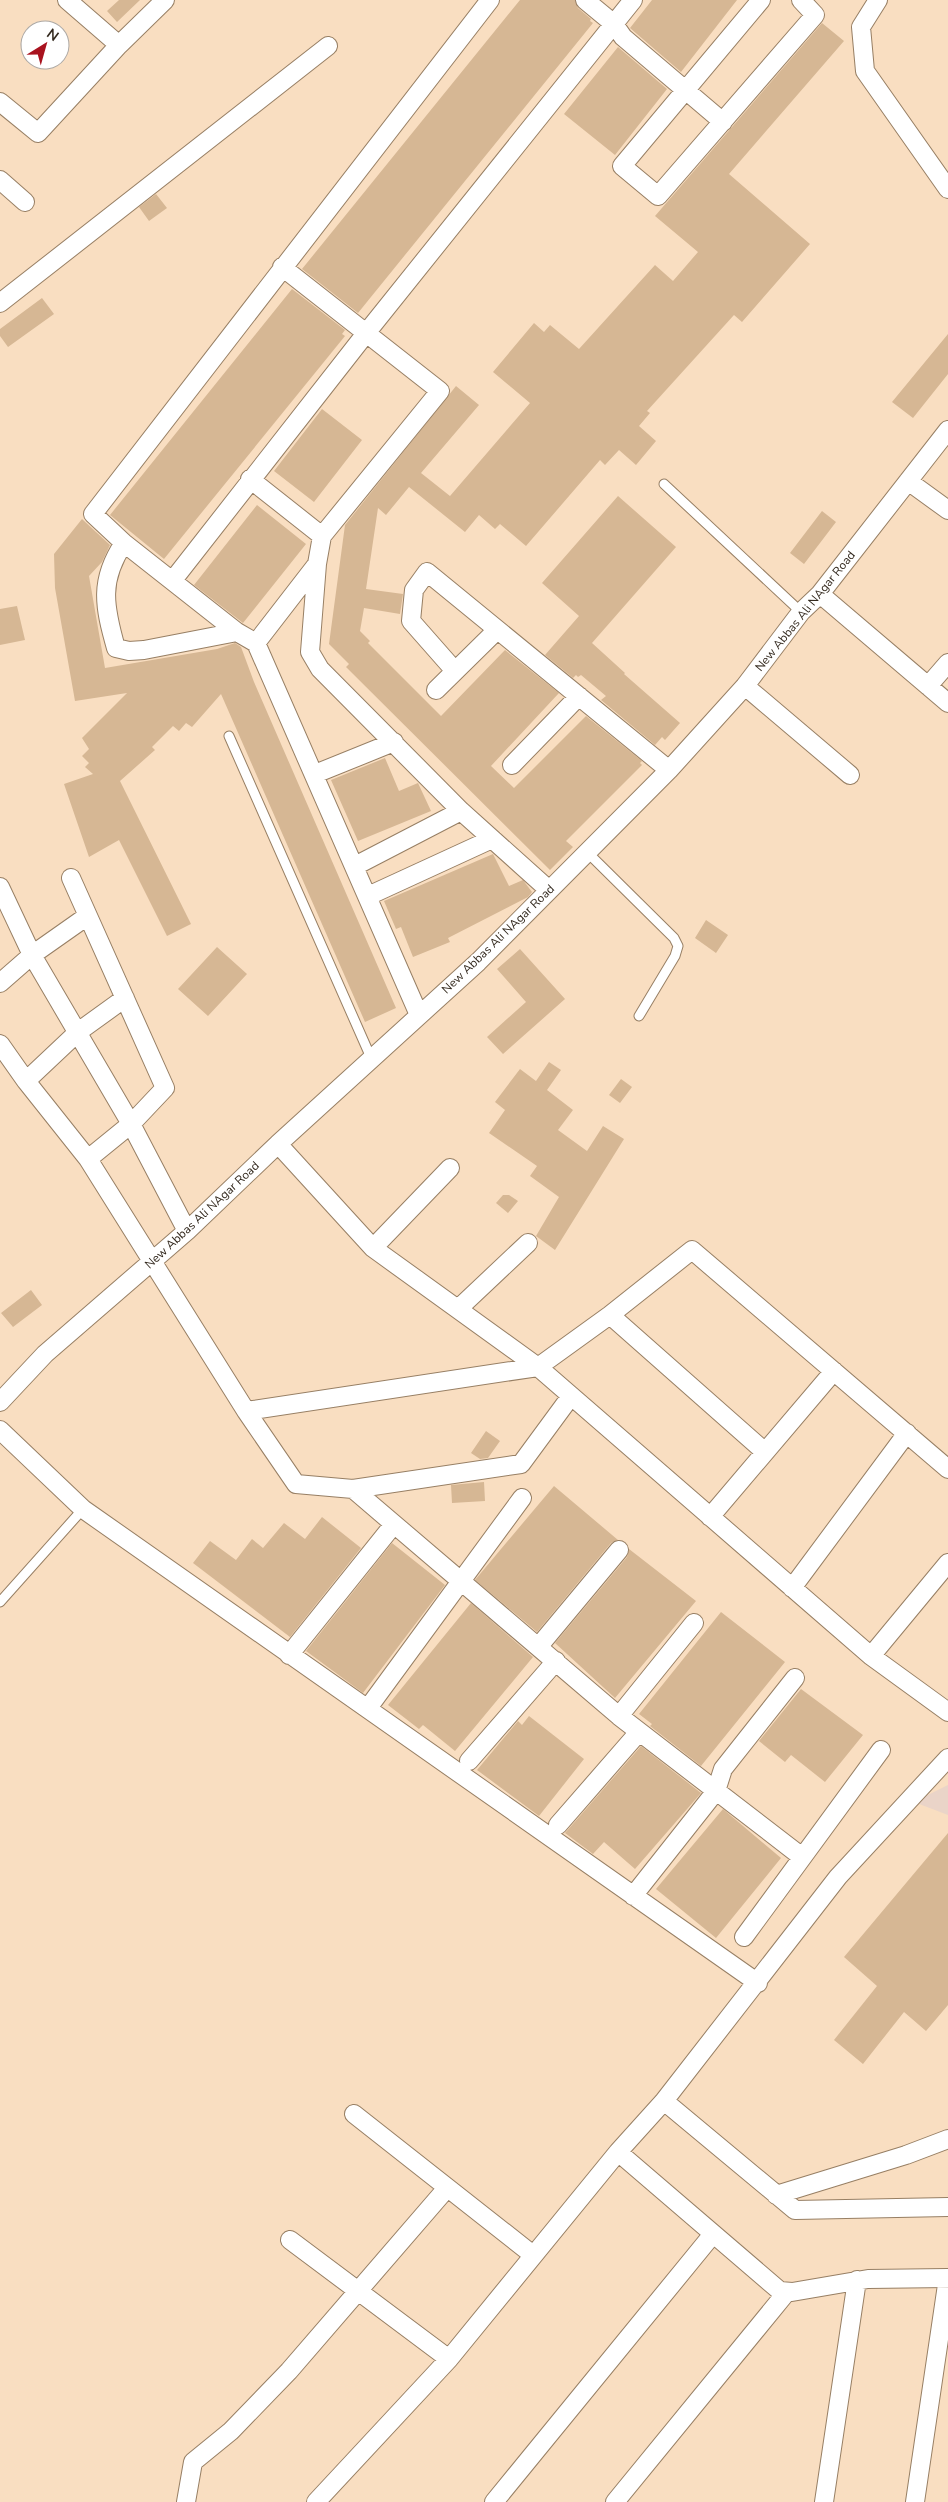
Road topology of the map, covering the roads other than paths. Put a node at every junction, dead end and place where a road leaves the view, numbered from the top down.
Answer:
1 (67, 0) edge
2 (165, 0) edge
3 (490, 0) edge
4 (585, 0) edge
5 (633, 0) edge
6 (761, 0) edge
7 (801, 0) edge
8 (878, 0) edge
9 (614, 24) junction
10 (119, 45) junction
11 (328, 46) dead end
12 (686, 90) junction
13 (0, 102) edge
14 (723, 122) junction
15 (0, 180) edge
16 (948, 189) edge
17 (25, 202) dead end
18 (282, 267) junction
19 (0, 303) edge
20 (366, 332) junction
21 (948, 430) edge
22 (250, 479) junction
23 (908, 481) junction
24 (664, 484) dead end
25 (948, 510) edge
26 (322, 536) junction
27 (124, 543) junction
28 (317, 564) junction
29 (173, 580) junction
30 (820, 594) junction
31 (801, 612) junction
32 (497, 630) junction
33 (237, 632) junction
34 (256, 643) junction
35 (948, 663) edge
36 (455, 671) junction
37 (745, 686) junction
38 (928, 686) junction
39 (436, 690) dead end
40 (579, 696) junction
41 (948, 703) edge
42 (229, 736) dead end
43 (394, 742) junction
44 (512, 765) dead end
45 (669, 770) junction
46 (315, 774) junction
47 (850, 775) dead end
48 (461, 811) junction
49 (492, 839) junction
50 (587, 852) junction
51 (355, 866) junction
52 (70, 878) dead end
53 (0, 886) edge
54 (549, 890) junction
55 (368, 896) junction
56 (86, 917) junction
57 (32, 955) junction
58 (0, 983) edge
59 (125, 998) junction
60 (419, 1015) junction
61 (640, 1016) dead end
62 (78, 1032) junction
63 (0, 1044) edge
64 (372, 1060) junction
65 (26, 1081) junction
66 (131, 1124) junction
67 (278, 1144) junction
68 (88, 1158) junction
69 (450, 1168) dead end
70 (187, 1231) junction
71 (528, 1243) dead end
72 (373, 1248) junction
73 (154, 1261) junction
74 (458, 1309) junction
75 (610, 1315) junction
76 (538, 1367) junction
77 (834, 1370) junction
78 (571, 1396) junction
79 (0, 1402) edge
80 (246, 1411) junction
81 (0, 1430) edge
82 (907, 1433) junction
83 (765, 1452) junction
84 (948, 1469) edge
85 (352, 1489) junction
86 (522, 1498) dead end
87 (83, 1509) junction
88 (710, 1517) junction
89 (394, 1524) junction
90 (619, 1550) dead end
91 (948, 1563) edge
92 (460, 1580) junction
93 (792, 1588) junction
94 (0, 1602) edge
95 (694, 1624) dead end
96 (539, 1646) junction
97 (289, 1655) junction
98 (871, 1656) junction
99 (556, 1661) junction
100 (795, 1678) dead end
101 (368, 1708) junction
102 (948, 1712) edge
103 (619, 1716) junction
104 (638, 1732) junction
105 (881, 1750) dead end
106 (948, 1758) edge
107 (469, 1761) dead end
108 (716, 1791) junction
109 (558, 1825) dead end
110 (802, 1857) junction
111 (633, 1896) junction
112 (744, 1937) dead end
113 (758, 1983) junction
114 (664, 2101) junction
115 (354, 2114) dead end
116 (948, 2140) edge
117 (618, 2152) junction
118 (447, 2188) junction
119 (776, 2195) junction
120 (948, 2207) edge
121 (713, 2234) junction
122 (290, 2240) dead end
123 (533, 2255) junction
124 (948, 2278) edge
125 (858, 2280) junction
126 (357, 2292) junction
127 (786, 2293) junction
128 (449, 2359) junction
129 (186, 2502) edge
130 (316, 2502) edge
131 (494, 2502) edge
132 (615, 2502) edge
133 (824, 2502) edge
134 (915, 2502) edge

1 - 10 street
2 - 10 street
3 - 18 street
4 - 9 street
5 - 9 street
6 - 12 street
7 - 14 street
8 - 16 street
9 - 12 street
9 - 20 street
10 - 13 street
11 - 19 street
12 - 14 street
12 - 14 street
15 - 17 street
18 - 20 street
18 - 27 street
20 - 22 street
20 - 26 street
21 - 23 street, New Abbas Ali NAgar Road
22 - 26 street
22 - 29 street
23 - 25 street
23 - 30 street, New Abbas Ali NAgar Road
24 - 31 lane
26 - 28 street
27 - 29 street
27 - 33 street
28 - 34 street
28 - 43 street
29 - 33 street
30 - 31 street, New Abbas Ali NAgar Road
30 - 38 street
31 - 37 street, New Abbas Ali NAgar Road
32 - 36 street
32 - 36 street
32 - 40 street
33 - 34 street
34 - 46 street
35 - 38 street
36 - 39 street
37 - 45 street, New Abbas Ali NAgar Road
37 - 47 street
38 - 41 street
40 - 44 street
40 - 45 street
42 - 64 lane
43 - 46 street
43 - 48 street
45 - 50 street, New Abbas Ali NAgar Road
46 - 51 street
48 - 49 street
48 - 51 street
49 - 54 street
49 - 55 street
50 - 54 street, New Abbas Ali NAgar Road
50 - 61 lane
51 - 55 street
52 - 56 street
53 - 57 street
54 - 60 street, New Abbas Ali NAgar Road
55 - 60 street
56 - 57 street
56 - 59 street
57 - 58 street
57 - 62 street
59 - 62 street
59 - 66 street
60 - 64 street, New Abbas Ali NAgar Road
62 - 65 street
62 - 66 street
63 - 65 street
64 - 67 street, New Abbas Ali NAgar Road
65 - 68 street
66 - 68 street
66 - 70 street
67 - 70 street, New Abbas Ali NAgar Road
67 - 72 street
68 - 73 street
69 - 72 street
70 - 73 street, New Abbas Ali NAgar Road
71 - 74 street
72 - 74 street
73 - 79 street, New Abbas Ali NAgar Road
73 - 80 street
74 - 76 street
75 - 76 street
75 - 77 street
75 - 83 street
76 - 78 street
76 - 80 street
77 - 82 street
77 - 83 street
78 - 85 street
78 - 88 street
80 - 85 street
81 - 87 street
82 - 84 street
82 - 93 street
83 - 88 street
85 - 89 street
86 - 92 street
87 - 94 lane
87 - 97 street
88 - 93 street
89 - 92 street
89 - 97 street
90 - 96 street
91 - 98 street
92 - 96 street
92 - 101 street
93 - 98 street
95 - 103 street
96 - 99 street
97 - 101 street
98 - 102 street
99 - 103 street
99 - 107 street
100 - 108 street
101 - 111 street
103 - 104 street
104 - 108 street
104 - 109 street
105 - 110 street
106 - 113 street
108 - 110 street
108 - 111 street
110 - 112 street
111 - 113 street
113 - 114 street
114 - 117 street
114 - 119 street
115 - 118 street
116 - 119 street
117 - 121 street
117 - 123 street
118 - 123 street
118 - 126 street
119 - 120 street
121 - 127 street
121 - 131 street
122 - 126 street
123 - 128 street
124 - 125 street
124 - 134 street
125 - 127 street
125 - 133 street
126 - 128 street
126 - 129 street
127 - 132 street
128 - 130 street

